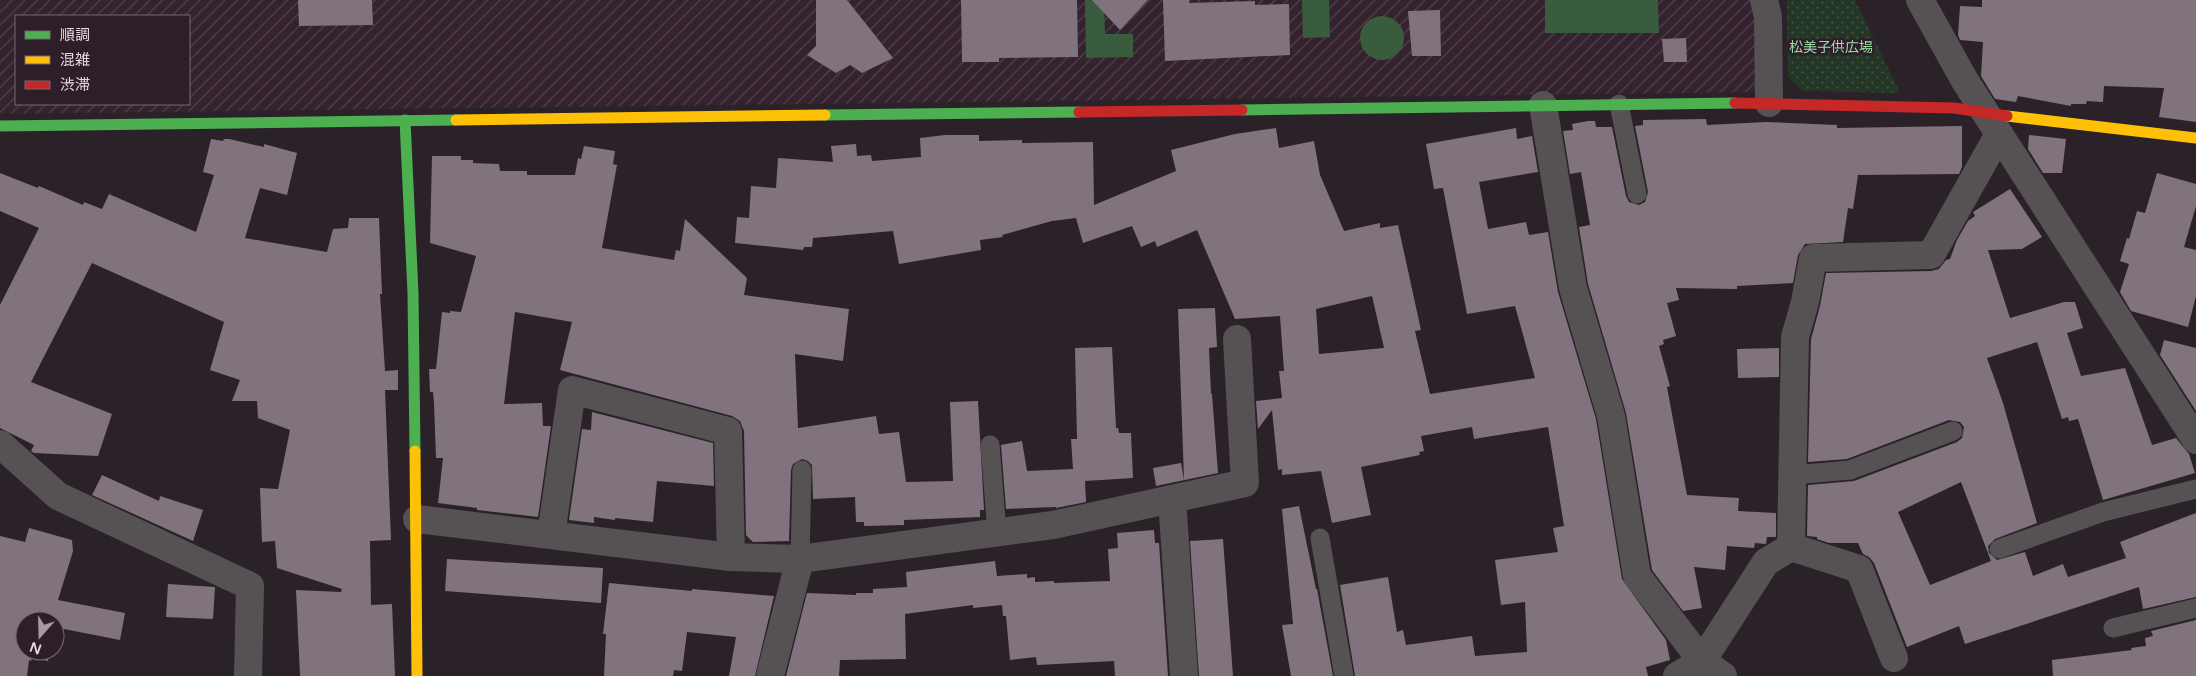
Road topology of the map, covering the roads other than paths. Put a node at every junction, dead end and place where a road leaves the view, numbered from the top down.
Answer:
1 (1764, 0) edge
2 (1920, 0) edge
3 (1770, 103) junction
4 (1619, 104) junction
5 (1543, 105) junction
6 (405, 120) junction
7 (1992, 123) junction
8 (0, 126) edge
9 (2196, 138) edge
10 (1637, 194) dead end
11 (1237, 339) dead end
12 (1953, 431) dead end
13 (2196, 440) edge
14 (0, 444) edge
15 (990, 445) dead end
16 (802, 470) dead end
17 (1792, 475) junction
18 (2196, 489) edge
19 (1172, 499) junction
20 (417, 519) junction
21 (997, 532) junction
22 (551, 536) junction
23 (1320, 538) dead end
24 (1791, 547) junction
25 (1999, 549) dead end
26 (731, 557) junction
27 (800, 559) junction
28 (2196, 608) edge
29 (2112, 628) dead end
30 (1894, 658) dead end
31 (1712, 668) edge
32 (248, 676) edge
33 (417, 676) edge
34 (770, 676) edge
35 (1184, 676) edge
36 (1344, 676) edge
37 (1677, 676) edge

1 - 3 street
2 - 7 street
3 - 4 street
3 - 7 street
4 - 5 street
4 - 10 lane
5 - 6 street
5 - 31 street
6 - 8 street
6 - 20 street
7 - 9 street
7 - 13 street
7 - 17 street
11 - 19 street
12 - 17 lane
14 - 32 street
15 - 21 lane
16 - 27 lane
17 - 24 street
18 - 25 lane
19 - 21 street
19 - 35 street
20 - 22 street
20 - 33 street
21 - 27 street
22 - 26 street
22 - 26 street
23 - 36 lane
24 - 30 street
24 - 31 street
26 - 27 street
27 - 34 street
28 - 29 lane
31 - 37 street

